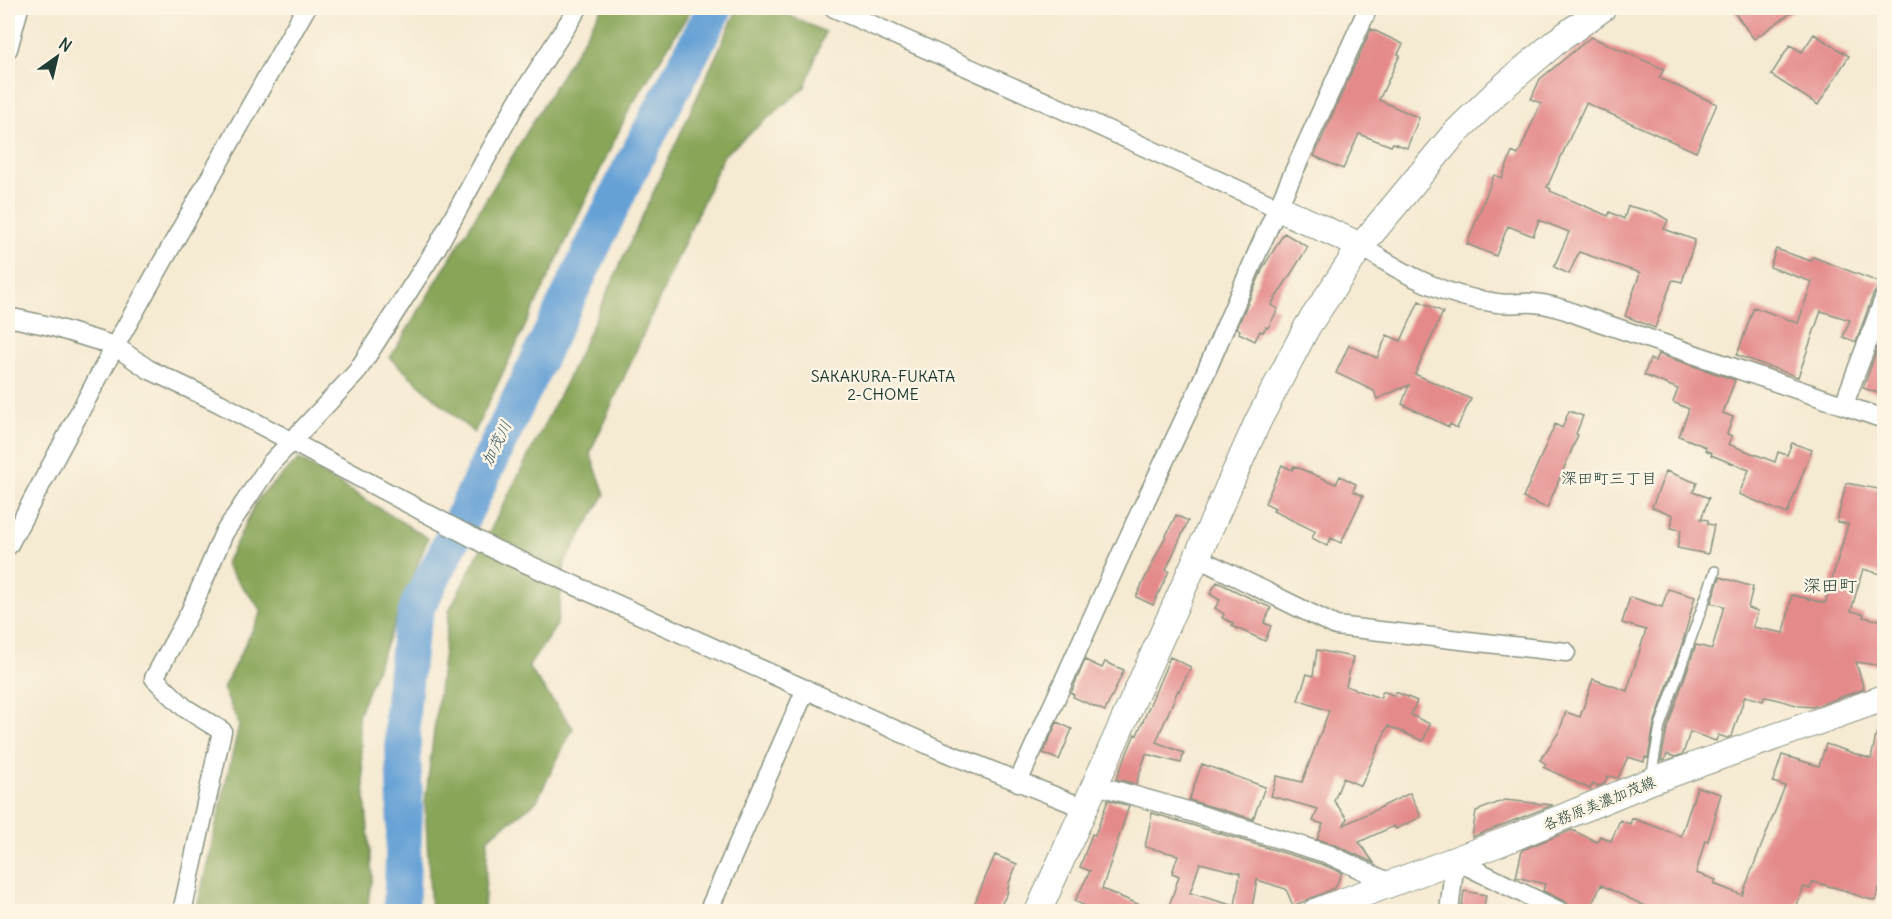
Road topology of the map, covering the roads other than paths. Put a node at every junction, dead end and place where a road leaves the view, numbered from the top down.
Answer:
1 (19, 8) edge
2 (306, 8) edge
3 (578, 8) edge
4 (834, 8) edge
5 (1368, 8) edge
6 (1603, 8) edge
7 (8, 49) edge
8 (1278, 208) junction
9 (1361, 246) junction
10 (1884, 299) edge
11 (8, 316) edge
12 (115, 346) junction
13 (1844, 404) junction
14 (1884, 419) edge
15 (290, 442) junction
16 (8, 546) edge
17 (1196, 557) junction
18 (1715, 571) dead end
19 (1566, 652) dead end
20 (807, 688) junction
21 (1884, 698) edge
22 (1651, 781) junction
23 (1018, 782) junction
24 (1093, 784) junction
25 (1084, 808) junction
26 (1455, 860) junction
27 (1390, 883) junction
28 (182, 912) edge
29 (708, 912) edge
30 (1038, 912) edge
31 (1315, 912) edge
32 (1449, 912) edge
33 (1561, 912) edge

1 - 7 street
2 - 12 street
3 - 15 street
4 - 8 street
5 - 8 street
6 - 9 street
8 - 9 street
8 - 23 street
9 - 13 street
9 - 17 street
10 - 13 street
11 - 12 street
12 - 15 street
12 - 16 street
13 - 14 street
15 - 20 street
15 - 28 street
17 - 19 street
17 - 24 street
18 - 22 lane
20 - 23 street
20 - 29 street
21 - 22 street, 各務原美濃加茂線
22 - 26 street, 各務原美濃加茂線
23 - 25 street
24 - 25 street
24 - 27 street
25 - 30 street
26 - 27 street, 各務原美濃加茂線
26 - 32 street
26 - 33 street
27 - 31 street, 各務原美濃加茂線

